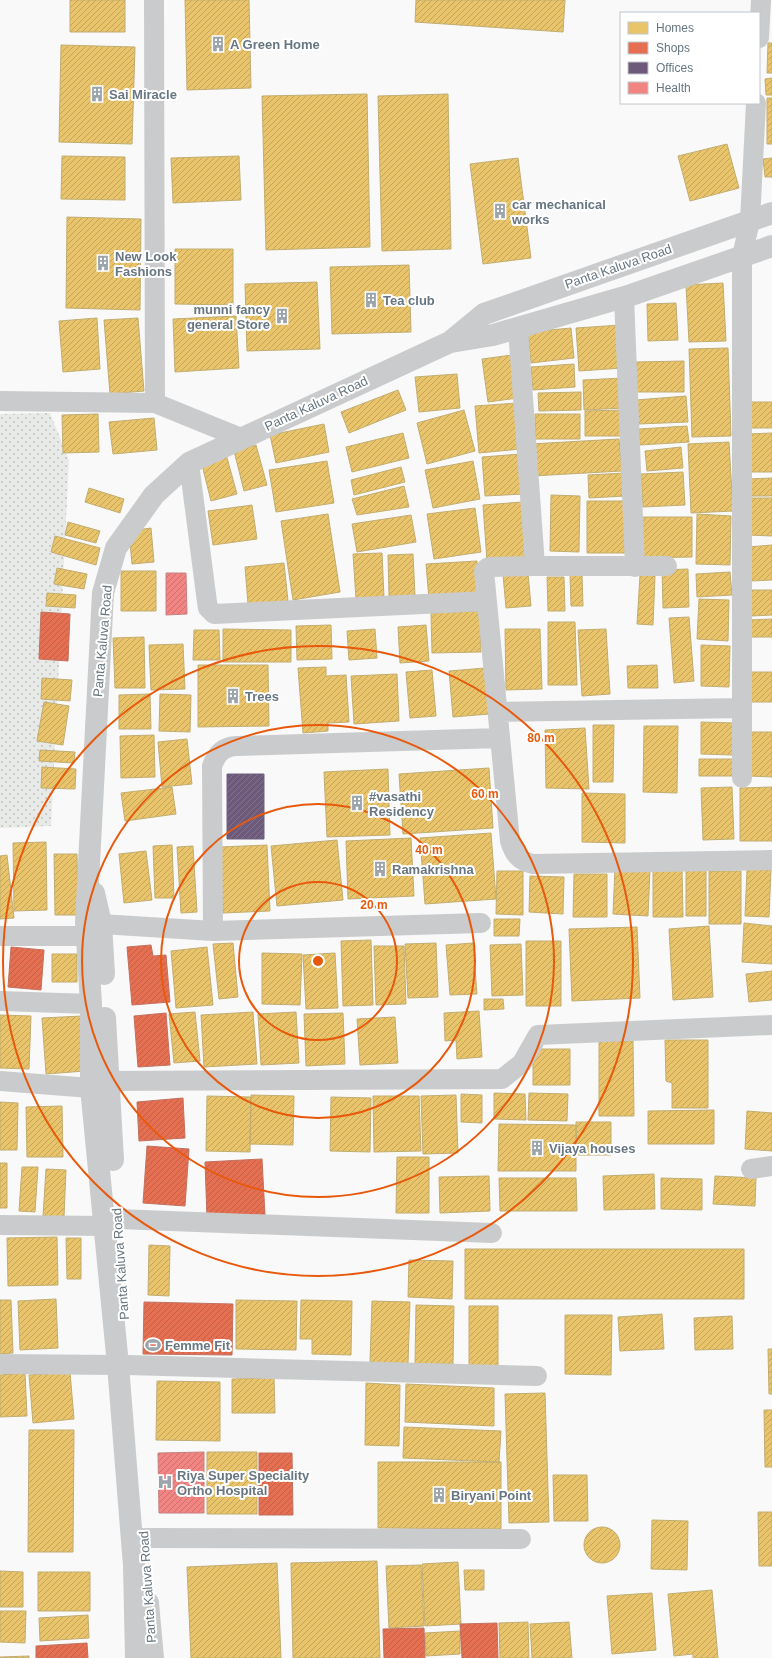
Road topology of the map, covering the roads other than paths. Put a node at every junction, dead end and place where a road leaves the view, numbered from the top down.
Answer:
1 (154, 0) edge
2 (761, 0) edge
3 (760, 19) edge
4 (756, 104) edge
5 (772, 213) edge
6 (750, 221) junction
7 (772, 246) edge
8 (742, 256) junction
9 (624, 297) junction
10 (518, 328) junction
11 (450, 342) junction
12 (0, 401) edge
13 (155, 403) junction
14 (241, 438) junction
15 (190, 463) junction
16 (535, 566) junction
17 (667, 566) dead end
18 (635, 567) junction
19 (487, 601) junction
20 (742, 708) junction
21 (498, 712) junction
22 (500, 738) junction
23 (742, 778) dead end
24 (772, 860) edge
25 (481, 923) dead end
26 (91, 927) junction
27 (213, 931) junction
28 (0, 936) edge
29 (0, 1001) edge
30 (91, 1004) junction
31 (772, 1025) edge
32 (0, 1081) edge
33 (100, 1085) junction
34 (772, 1166) edge
35 (751, 1169) dead end
36 (112, 1222) junction
37 (0, 1224) edge
38 (492, 1233) dead end
39 (0, 1364) edge
40 (123, 1365) junction
41 (537, 1376) dead end
42 (143, 1538) junction
43 (520, 1539) dead end
44 (136, 1658) edge
45 (153, 1658) edge

1 - 13 street
2 - 3 street
4 - 6 street
5 - 6 street, Panta Kaluva Road
6 - 8 street
6 - 11 street, Panta Kaluva Road
7 - 8 street, Panta Kaluva Road
8 - 9 street, Panta Kaluva Road
8 - 20 street
9 - 10 street, Panta Kaluva Road
9 - 18 street
10 - 11 street, Panta Kaluva Road
10 - 16 street
11 - 14 street, Panta Kaluva Road
12 - 13 street
13 - 14 street
14 - 15 street, Panta Kaluva Road
15 - 19 street
15 - 26 street, Panta Kaluva Road
16 - 18 street
16 - 19 street
17 - 18 street
19 - 21 street
20 - 21 street
20 - 23 street
21 - 22 street
22 - 24 street
22 - 27 street
25 - 27 street
26 - 27 street
26 - 28 street
26 - 30 street, Panta Kaluva Road
26 - 33 street, Panta Kaluva Road
29 - 30 street
30 - 33 street, Panta Kaluva Road
31 - 33 street
32 - 33 street
33 - 36 street, Panta Kaluva Road
34 - 35 street
36 - 37 street
36 - 38 street
36 - 40 street, Panta Kaluva Road
39 - 40 street
40 - 41 street
40 - 42 street, Panta Kaluva Road
40 - 44 street, Panta Kaluva Road
42 - 43 street
42 - 45 street, Panta Kaluva Road

